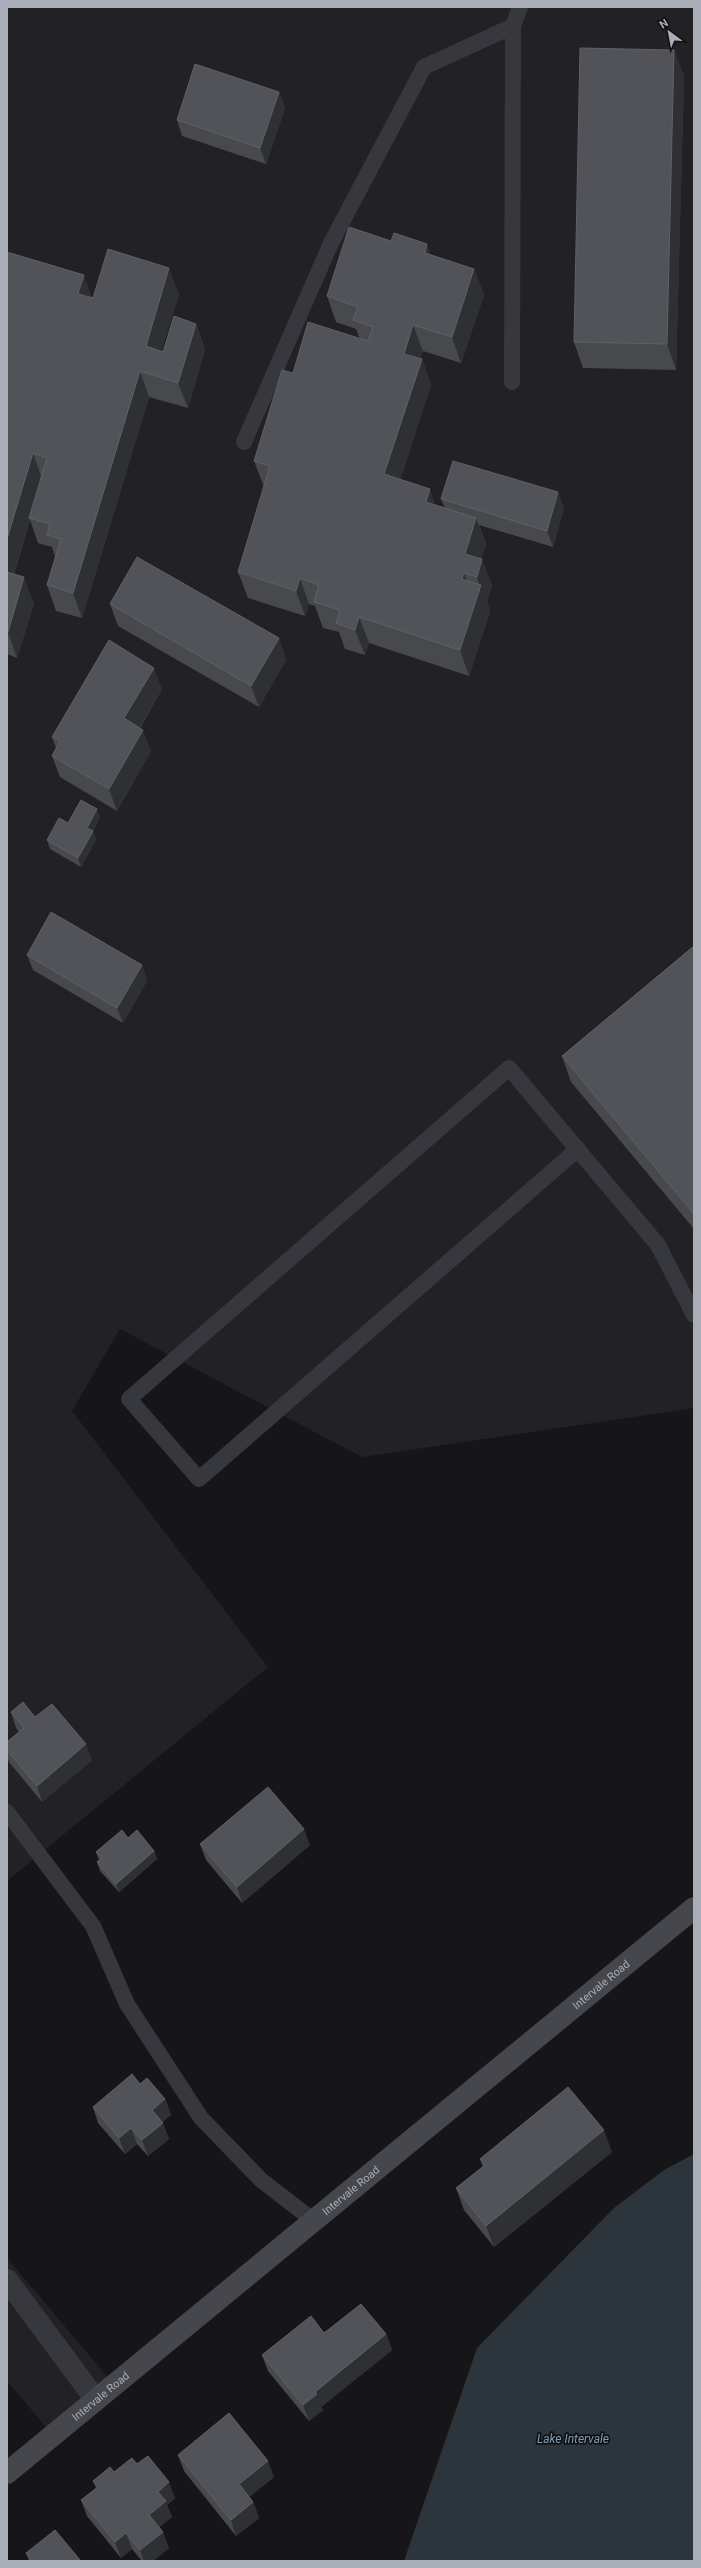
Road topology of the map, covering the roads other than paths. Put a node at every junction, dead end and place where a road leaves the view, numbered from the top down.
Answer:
1 (520, 7) edge
2 (513, 26) junction
3 (512, 382) dead end
4 (244, 442) dead end
5 (578, 1149) junction
6 (694, 1315) edge
7 (7, 1812) edge
8 (694, 1908) edge
9 (314, 2221) junction
10 (7, 2280) edge
11 (96, 2400) junction
12 (7, 2473) edge

1 - 2 lane
2 - 3 lane
2 - 4 lane
5 - 5 lane
5 - 6 lane
7 - 9 lane
8 - 9 street, Intervale Road
9 - 11 street, Intervale Road
10 - 11 street
11 - 12 street, Intervale Road

